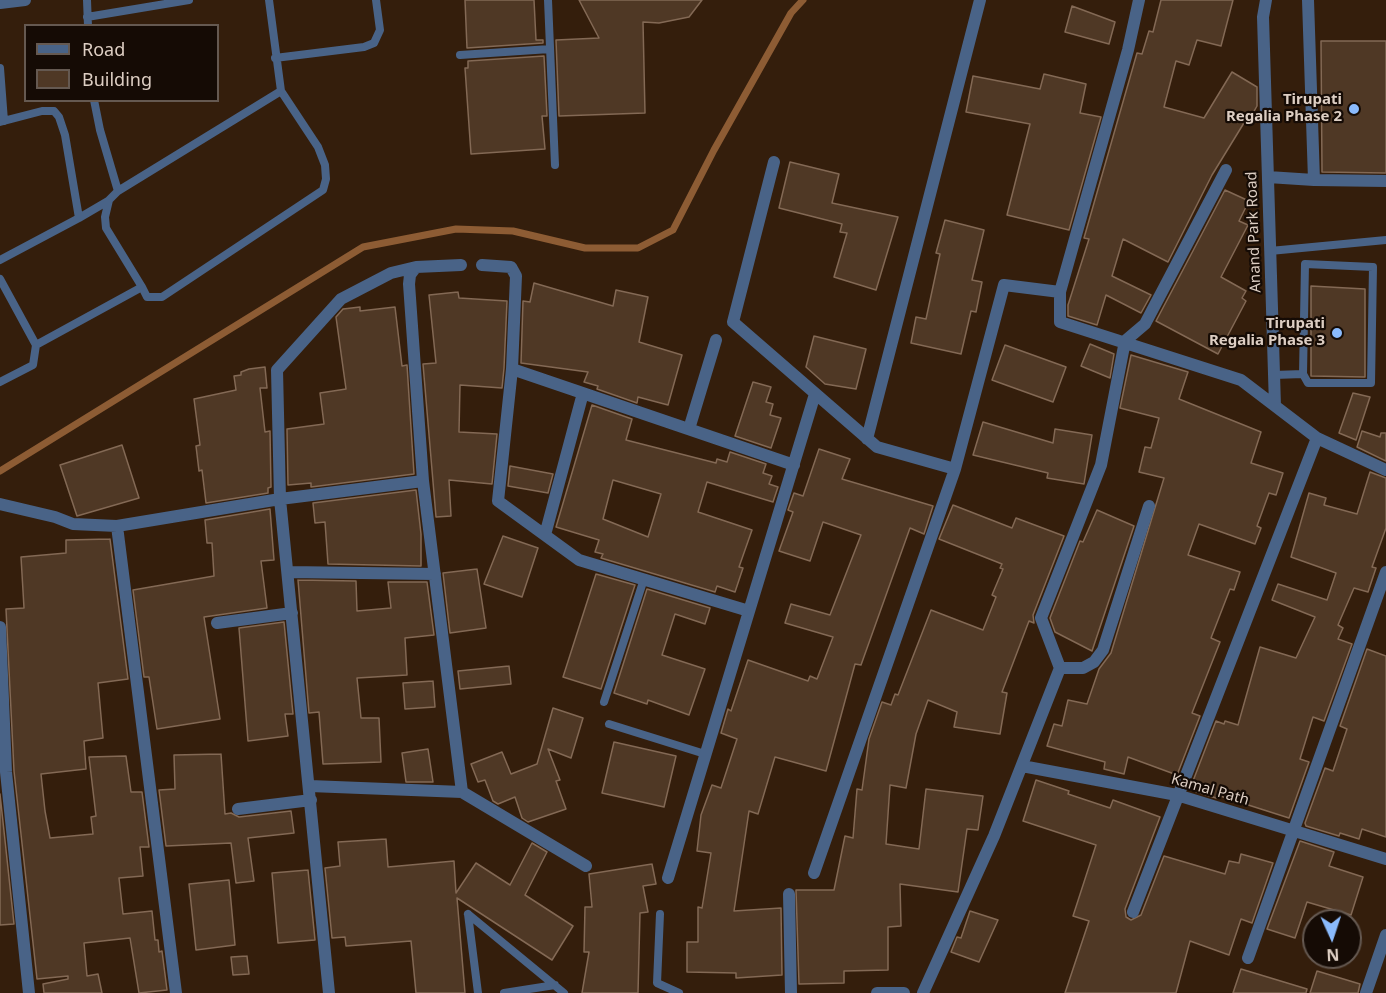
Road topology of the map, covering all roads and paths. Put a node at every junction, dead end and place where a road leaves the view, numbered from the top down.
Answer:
1 (25, 0) edge
2 (87, 0) edge
3 (189, 0) edge
4 (269, 0) edge
5 (376, 0) edge
6 (548, 0) edge
7 (980, 0) edge
8 (1139, 0) edge
9 (1266, 0) edge
10 (1308, 0) edge
11 (0, 3) edge
12 (87, 21) edge
13 (550, 49) junction
14 (460, 55) dead end
15 (275, 58) junction
16 (0, 68) edge
17 (281, 91) junction
18 (94, 102) edge
19 (2, 122) edge
20 (774, 162) dead end
21 (555, 165) dead end
22 (1226, 170) dead end
23 (1268, 177) junction
24 (1314, 180) junction
25 (1386, 181) edge
26 (118, 191) junction
27 (108, 201) junction
28 (79, 218) junction
29 (1386, 240) edge
30 (1270, 251) junction
31 (0, 260) edge
32 (461, 265) dead end
33 (482, 265) dead end
34 (416, 267) junction
35 (0, 279) edge
36 (142, 287) junction
37 (1060, 292) junction
38 (716, 340) dead end
39 (1125, 341) junction
40 (36, 345) junction
41 (512, 369) junction
42 (1303, 374) junction
43 (1274, 375) junction
44 (0, 382) edge
45 (582, 393) junction
46 (815, 394) junction
47 (1275, 406) junction
48 (689, 429) junction
49 (1317, 438) junction
50 (867, 439) junction
51 (794, 465) junction
52 (955, 469) junction
53 (1386, 470) edge
54 (423, 481) junction
55 (280, 499) junction
56 (0, 504) edge
57 (1149, 506) dead end
58 (117, 526) junction
59 (545, 535) junction
60 (288, 572) junction
61 (1386, 572) edge
62 (435, 574) junction
63 (644, 579) junction
64 (749, 611) junction
65 (292, 614) junction
66 (217, 623) dead end
67 (0, 627) edge
68 (1060, 668) junction
69 (604, 702) dead end
70 (609, 724) dead end
71 (705, 754) junction
72 (1023, 766) junction
73 (309, 786) junction
74 (462, 792) junction
75 (1177, 795) junction
76 (311, 800) junction
77 (238, 809) dead end
78 (1294, 830) junction
79 (1386, 859) edge
80 (586, 866) dead end
81 (814, 873) dead end
82 (668, 878) dead end
83 (789, 894) dead end
84 (1133, 912) dead end
85 (660, 914) dead end
86 (1386, 935) edge
87 (1248, 958) dead end
88 (555, 985) junction
89 (29, 993) edge
90 (176, 993) edge
91 (328, 993) edge
92 (478, 993) edge
93 (504, 993) edge
94 (564, 993) edge
95 (679, 993) edge
96 (791, 993) edge
97 (877, 993) edge
98 (904, 993) edge
99 (923, 993) edge
100 (1366, 993) edge

1 - 11 street
2 - 12 lane
3 - 12 lane
4 - 15 lane
5 - 15 lane
6 - 13 lane
7 - 50 street
8 - 37 street
9 - 23 street, Anand Park Road
10 - 24 street
13 - 14 lane
13 - 21 lane
15 - 17 lane
16 - 19 lane
17 - 26 lane
17 - 36 lane
18 - 26 lane
19 - 28 lane
20 - 46 street
22 - 39 street
23 - 24 street
23 - 30 street, Anand Park Road
24 - 25 street
26 - 27 lane
27 - 28 lane
27 - 36 lane
28 - 31 lane
29 - 30 lane
30 - 43 street, Anand Park Road
32 - 34 street
33 - 41 street
34 - 54 street
34 - 55 street
35 - 40 lane
36 - 40 lane
37 - 39 street
37 - 52 street
38 - 48 street
39 - 47 street
39 - 68 street
40 - 44 lane
41 - 45 street
41 - 59 street
42 - 42 lane
42 - 43 lane
43 - 47 street, Anand Park Road
45 - 48 street
45 - 59 street
46 - 50 street
46 - 51 street
47 - 49 street
48 - 51 street
49 - 53 street
49 - 75 street
50 - 52 street
51 - 64 street
52 - 81 street
54 - 55 street
54 - 62 street
55 - 58 street
55 - 60 street
56 - 58 street
57 - 68 street
58 - 90 street
59 - 63 street
60 - 62 street
60 - 65 street
61 - 78 street
62 - 74 street
63 - 64 street
63 - 69 lane
64 - 71 street
65 - 66 street
65 - 73 street
67 - 89 street
68 - 72 street
70 - 71 lane
71 - 82 street
72 - 75 street, Kamal Path
72 - 99 street
73 - 74 street
73 - 76 street
74 - 80 street
75 - 78 street, Kamal Path
75 - 84 street
76 - 77 street
76 - 91 street
78 - 79 street, Kamal Path
78 - 87 street
83 - 96 street
85 - 95 lane
86 - 100 street
88 - 92 lane
88 - 93 lane
88 - 94 lane
97 - 98 street

